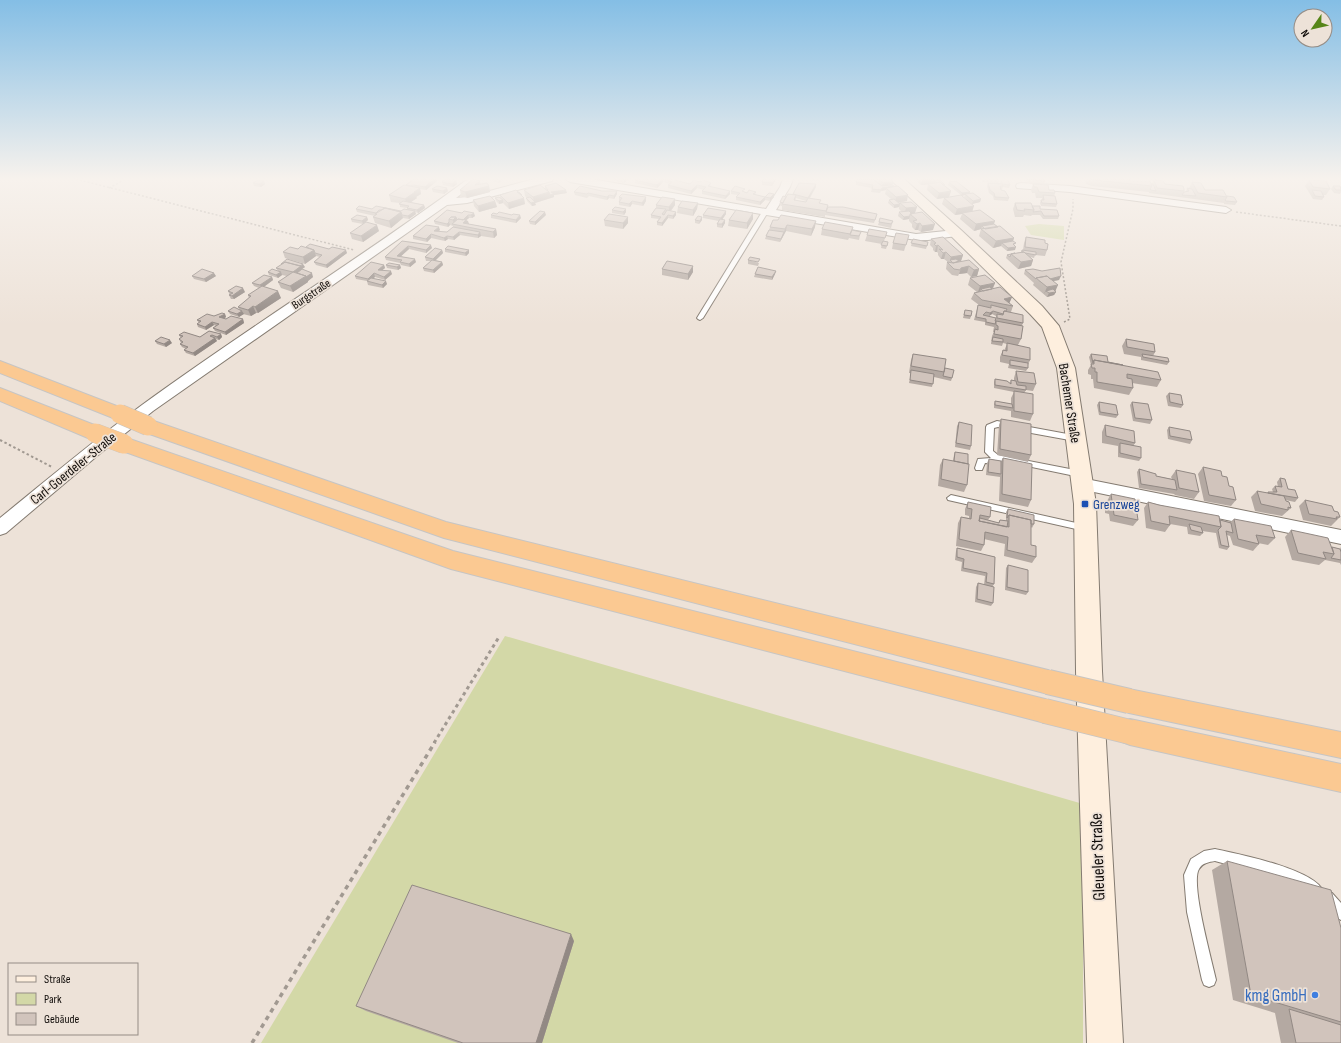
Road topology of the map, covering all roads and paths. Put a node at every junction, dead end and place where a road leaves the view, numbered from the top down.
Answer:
1 (265, 228) edge
2 (407, 228) edge
3 (757, 228) edge
4 (860, 228) edge
5 (951, 228) edge
6 (1069, 228) edge
7 (956, 232) junction
8 (370, 254) junction
9 (700, 318) dead end
10 (1050, 326) junction
11 (0, 367) edge
12 (0, 394) edge
13 (147, 417) junction
14 (1075, 438) junction
15 (0, 440) edge
16 (979, 468) dead end
17 (65, 474) junction
18 (1081, 479) junction
19 (951, 498) dead end
20 (0, 528) edge
21 (1085, 528) junction
22 (1341, 537) edge
23 (499, 637) dead end
24 (1089, 671) joint
25 (1341, 745) edge
26 (1341, 778) edge
27 (1341, 913) edge
28 (1209, 980) dead end
29 (252, 1043) edge
30 (1105, 1043) edge

1 - 8 path
2 - 8 street, Burgstraße
3 - 9 lane
4 - 7 street
5 - 7 street, Bachemer Straße
6 - 10 path
7 - 10 street, Bachemer Straße
8 - 13 street, Burgstraße
10 - 14 street, Bachemer Straße
11 - 13 highway, bridge
12 - 26 highway, bridge
13 - 17 street, Carl-Goerdeler-Straße
13 - 25 highway, bridge
14 - 18 street, Bachemer Straße
14 - 18 lane
15 - 17 path
16 - 18 lane
17 - 20 street, Carl-Goerdeler-Straße
18 - 21 street, Bachemer Straße
18 - 22 street
19 - 21 lane
21 - 24 street, Bachemer Straße
23 - 29 path
24 - 30 street, Gleueler Straße
27 - 28 lane

